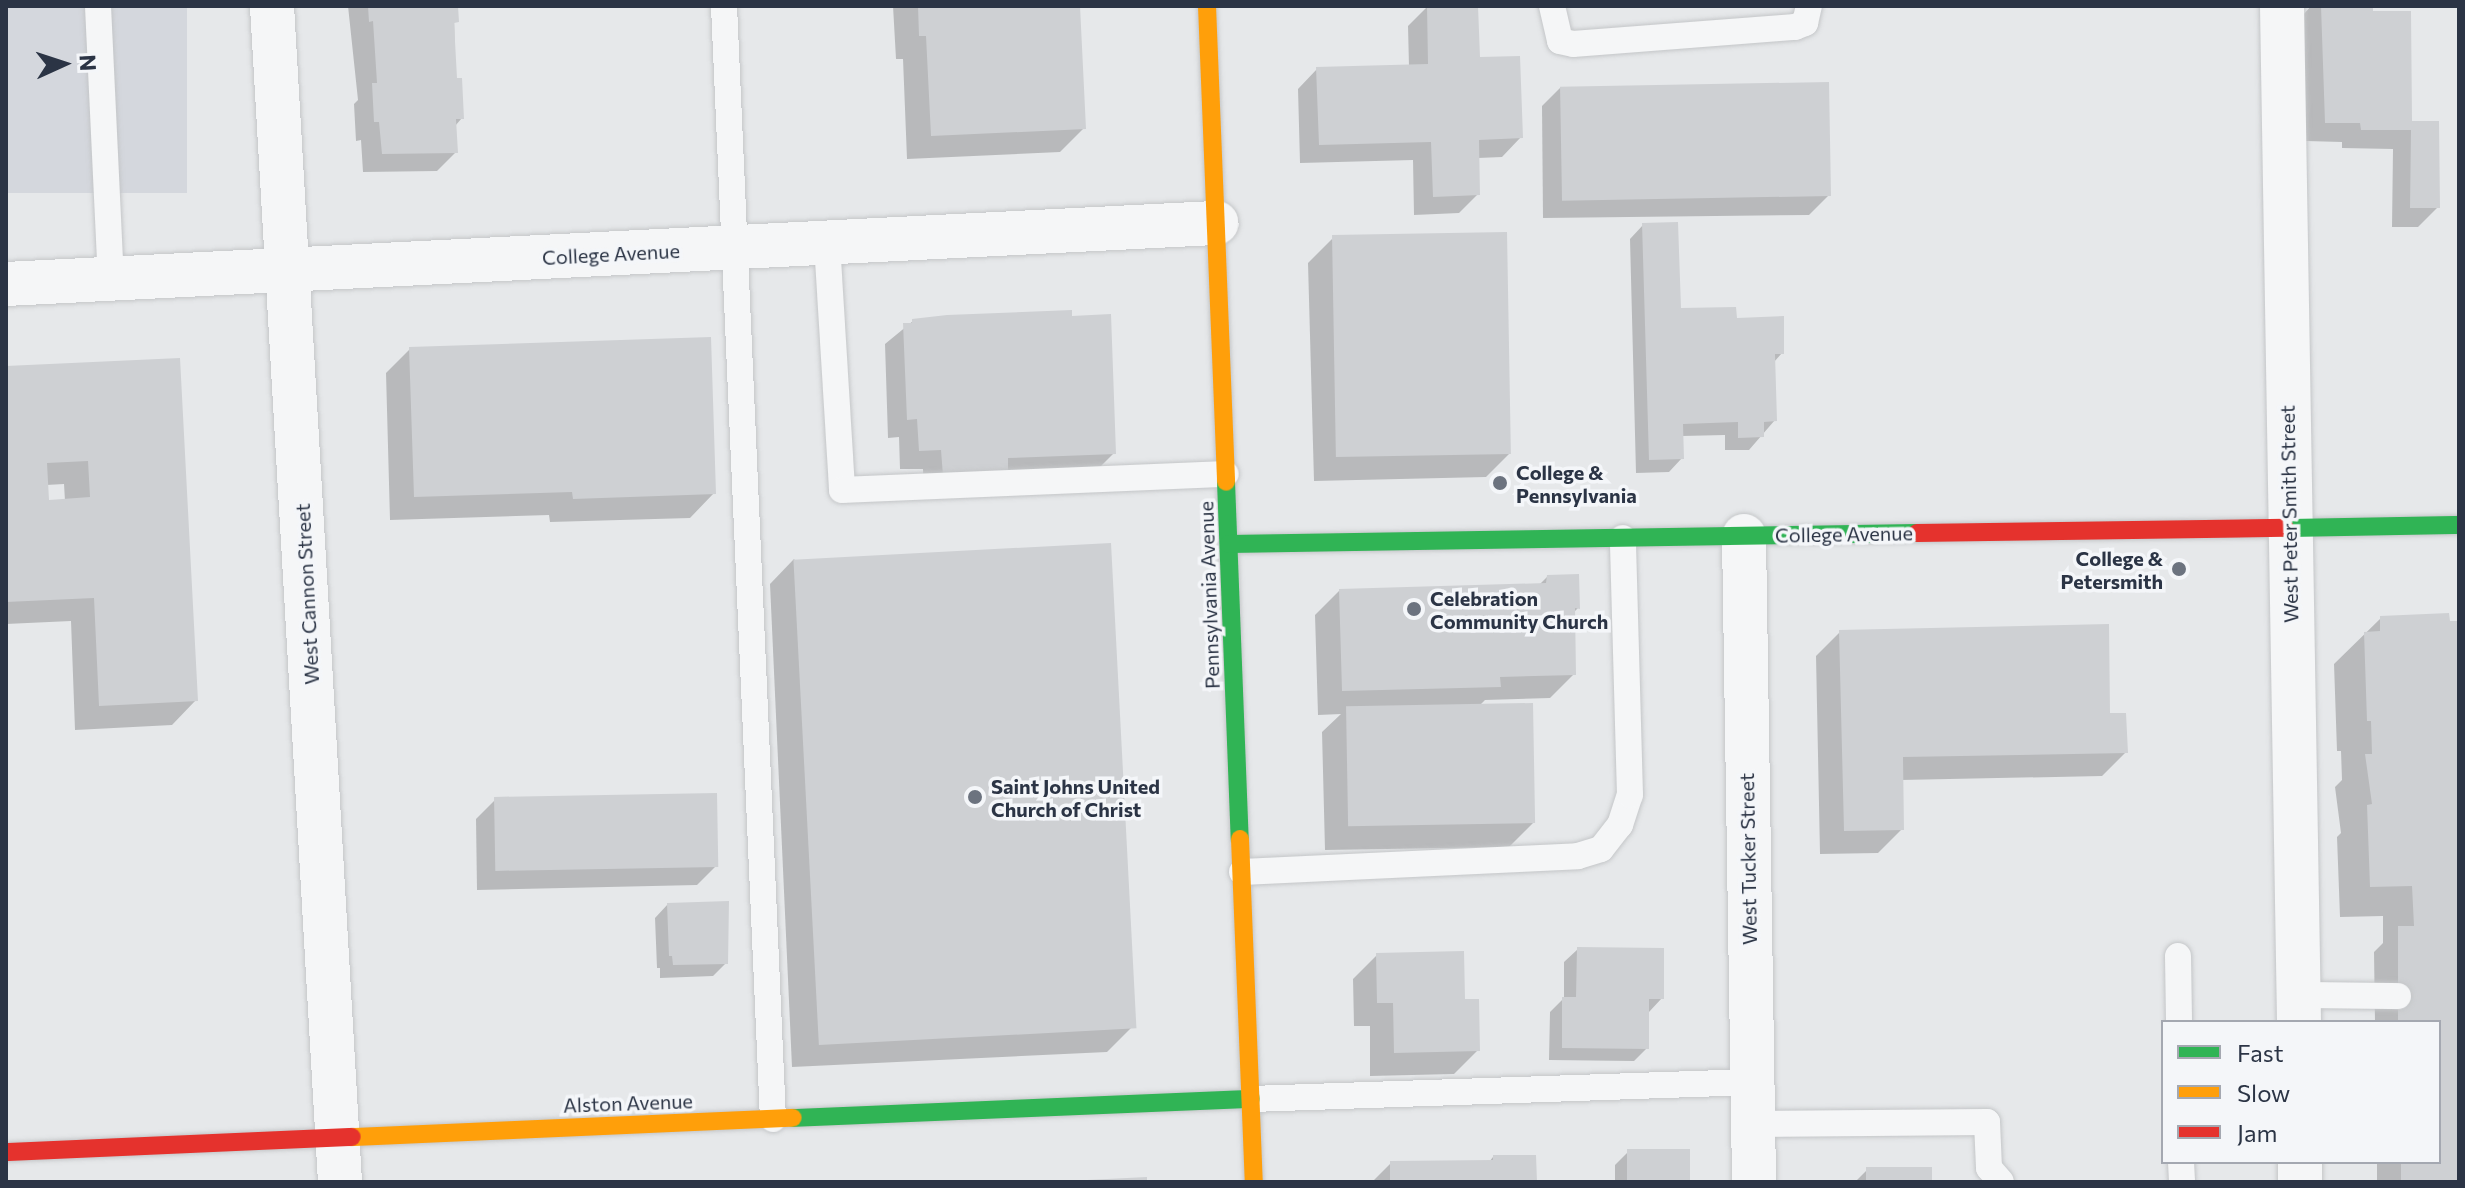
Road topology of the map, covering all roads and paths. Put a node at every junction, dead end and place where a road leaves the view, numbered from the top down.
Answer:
1 (98, 6) edge
2 (272, 6) edge
3 (724, 6) edge
4 (1207, 6) edge
5 (1552, 6) edge
6 (1809, 6) edge
7 (2282, 6) edge
8 (1216, 223) junction
9 (827, 243) junction
10 (738, 247) junction
11 (287, 270) junction
12 (111, 279) junction
13 (6, 284) edge
14 (1226, 474) junction
15 (2459, 525) edge
16 (2288, 528) junction
17 (1744, 536) junction
18 (1623, 538) junction
19 (1229, 544) junction
20 (1242, 872) junction
21 (2178, 956) dead end
22 (2398, 996) dead end
23 (2299, 1008) edge
24 (2179, 1020) edge
25 (1251, 1099) junction
26 (1753, 1103) junction
27 (773, 1119) junction
28 (337, 1138) junction
29 (6, 1152) edge
30 (340, 1182) edge
31 (1254, 1182) edge
32 (1754, 1182) edge
33 (2001, 1182) edge

1 - 12 lane
2 - 11 street, West Cannon Street
3 - 10 lane
4 - 8 street, Pennsylvania Avenue
5 - 6 lane
7 - 16 street, West Peter Smith Street
8 - 9 street, College Avenue
8 - 14 street, Pennsylvania Avenue
9 - 10 street, College Avenue
9 - 14 lane
10 - 11 street, College Avenue
10 - 27 lane
11 - 12 street, College Avenue
11 - 28 street, West Cannon Street
12 - 13 street, College Avenue
14 - 19 street, Pennsylvania Avenue
15 - 16 street, College Avenue
16 - 17 street, College Avenue
16 - 23 street, West Peter Smith Street
17 - 18 street, College Avenue
17 - 26 street, West Tucker Street
18 - 19 street, College Avenue
18 - 20 lane
19 - 20 street, Pennsylvania Avenue
20 - 25 street, Pennsylvania Avenue
21 - 24 lane
22 - 23 lane
25 - 26 lane
25 - 27 street, Alston Avenue
25 - 31 street, Pennsylvania Avenue
26 - 32 street, West Tucker Street
26 - 33 lane
27 - 28 street, Alston Avenue
28 - 29 street, Alston Avenue
28 - 30 street, West Cannon Street

